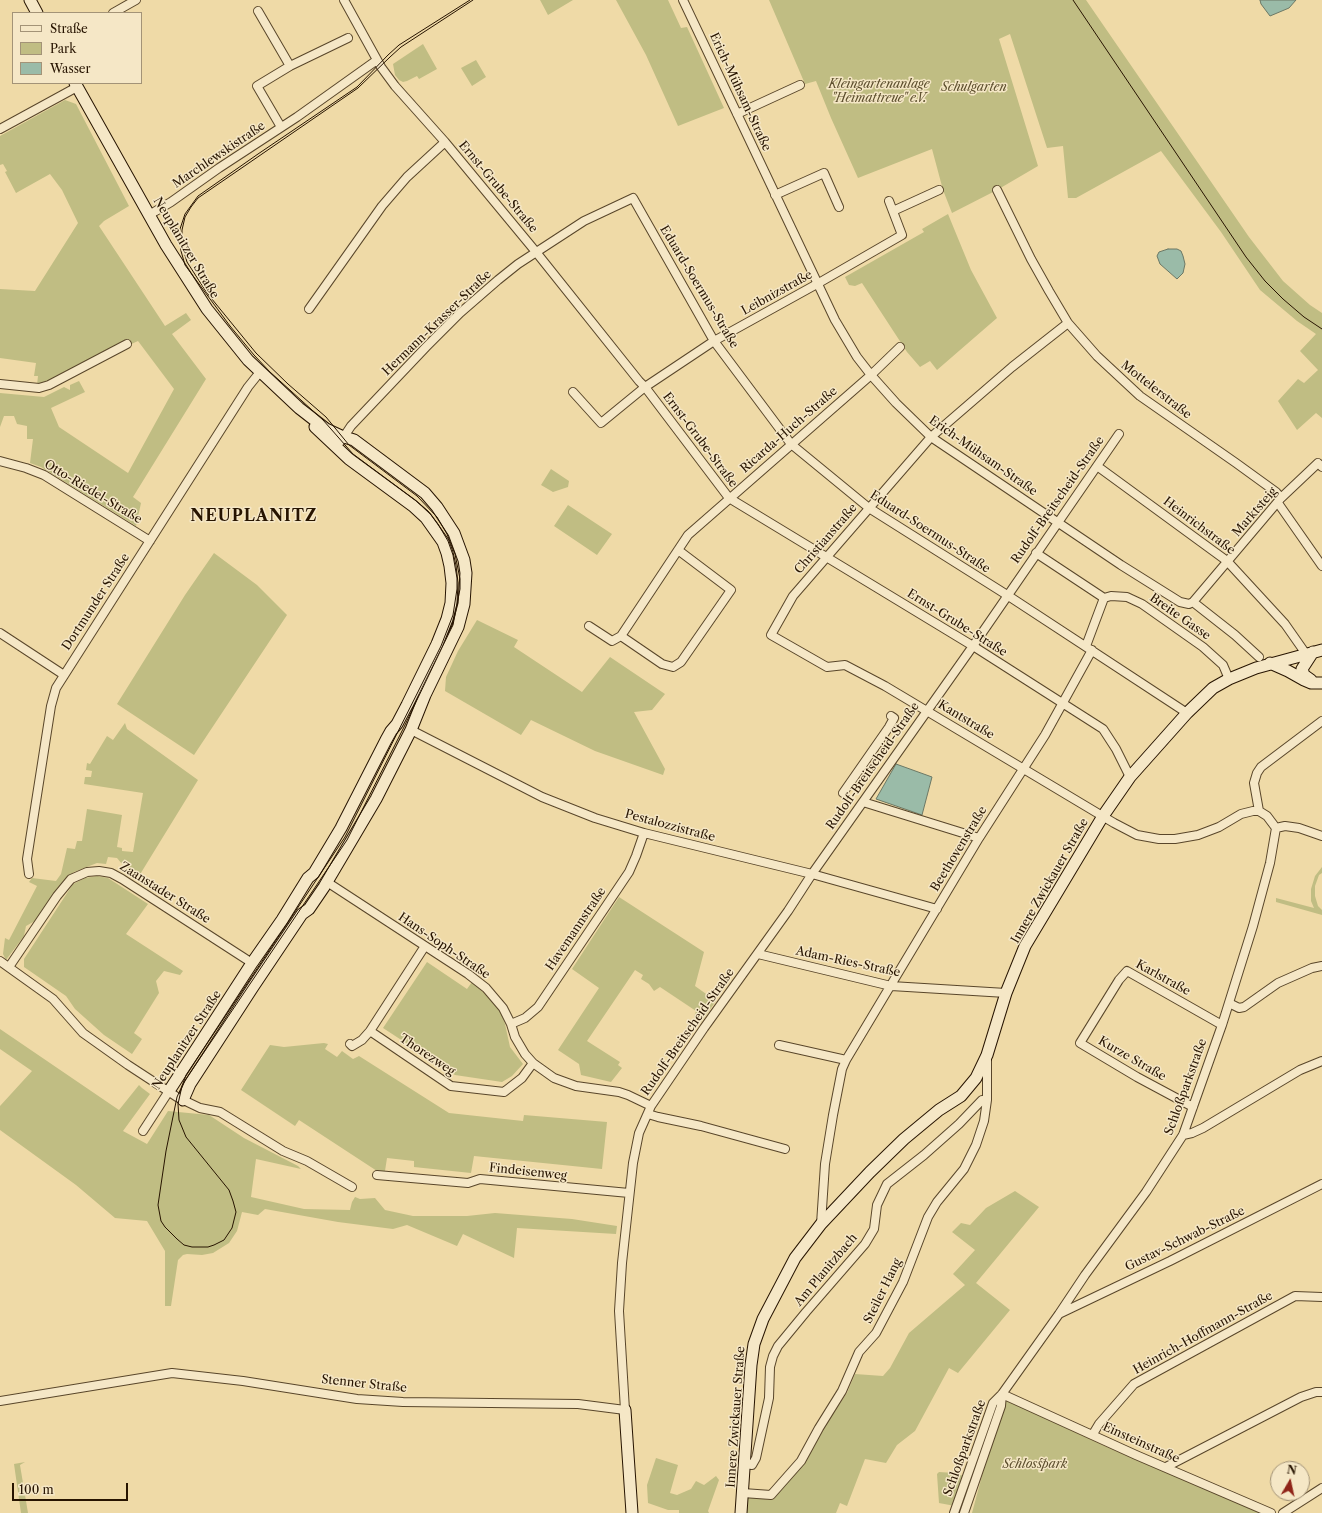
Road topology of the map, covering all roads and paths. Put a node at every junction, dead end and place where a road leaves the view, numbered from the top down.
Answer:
1 (30, 0) edge
2 (136, 0) edge
3 (344, 0) edge
4 (683, 0) edge
5 (258, 11) dead end
6 (36, 12) edge
7 (115, 12) edge
8 (348, 38) dead end
9 (377, 60) junction
10 (290, 66) junction
11 (76, 85) edge
12 (800, 86) dead end
13 (737, 114) junction
14 (281, 127) junction
15 (0, 129) edge
16 (445, 142) junction
17 (939, 190) dead end
18 (998, 190) dead end
19 (775, 195) junction
20 (633, 198) joint
21 (889, 202) dead end
22 (839, 207) dead end
23 (893, 210) junction
24 (150, 215) junction
25 (536, 252) junction
26 (817, 284) junction
27 (309, 309) dead end
28 (1068, 323) junction
29 (714, 341) junction
30 (127, 344) dead end
31 (900, 347) dead end
32 (260, 372) junction
33 (871, 375) junction
34 (0, 384) edge
35 (646, 386) junction
36 (573, 392) dead end
37 (300, 408) junction
38 (1119, 434) dead end
39 (345, 437) junction
40 (931, 437) junction
41 (791, 444) junction
42 (334, 446) junction
43 (0, 461) edge
44 (1098, 466) junction
45 (1322, 467) edge
46 (729, 498) junction
47 (1280, 500) junction
48 (868, 508) junction
49 (1058, 523) junction
50 (150, 541) junction
51 (678, 550) junction
52 (1036, 553) junction
53 (827, 558) junction
54 (1227, 561) junction
55 (1322, 566) edge
56 (1007, 595) junction
57 (1104, 598) junction
58 (1193, 602) junction
59 (589, 626) dead end
60 (0, 633) edge
61 (771, 634) joint
62 (621, 636) junction
63 (973, 646) junction
64 (1089, 648) junction
65 (1313, 652) edge
66 (1259, 657) dead end
67 (1270, 663) junction
68 (64, 675) junction
69 (1229, 679) junction
70 (1320, 683) edge
71 (1062, 703) junction
72 (926, 710) junction
73 (1187, 713) junction
74 (891, 716) dead end
75 (1322, 721) edge
76 (397, 724) junction
77 (411, 730) junction
78 (1023, 768) junction
79 (1130, 778) junction
80 (844, 793) dead end
81 (863, 802) junction
82 (1259, 811) junction
83 (1103, 816) junction
84 (1276, 828) junction
85 (644, 833) junction
86 (1322, 836) edge
87 (979, 838) junction
88 (314, 873) junction
89 (29, 874) dead end
90 (812, 874) junction
91 (327, 882) junction
92 (937, 909) junction
93 (425, 946) junction
94 (758, 954) junction
95 (0, 961) edge
96 (252, 963) junction
97 (1322, 966) edge
98 (9, 967) junction
99 (264, 971) junction
100 (891, 986) junction
101 (1006, 993) junction
102 (1229, 1003) junction
103 (511, 1024) junction
104 (1222, 1025) junction
105 (370, 1031) junction
106 (1080, 1043) joint
107 (350, 1044) dead end
108 (779, 1046) dead end
109 (987, 1055) junction
110 (846, 1060) junction
111 (1322, 1061) edge
112 (533, 1063) junction
113 (169, 1092) junction
114 (183, 1100) junction
115 (987, 1100) junction
116 (1193, 1107) junction
117 (650, 1110) junction
118 (143, 1131) dead end
119 (1183, 1135) junction
120 (785, 1149) dead end
121 (377, 1175) dead end
122 (1322, 1184) edge
123 (352, 1187) dead end
124 (629, 1194) junction
125 (821, 1224) junction
126 (1322, 1297) edge
127 (1059, 1314) junction
128 (1322, 1392) edge
129 (1002, 1394) junction
130 (0, 1401) edge
131 (625, 1410) junction
132 (1092, 1434) junction
133 (745, 1464) junction
134 (1166, 1467) junction
135 (1322, 1488) edge
136 (743, 1493) junction
137 (632, 1513) edge
138 (741, 1513) edge
139 (954, 1513) edge
140 (964, 1513) edge
141 (1271, 1513) edge
142 (1283, 1513) edge

1 - 6 street
2 - 7 street
3 - 9 street
4 - 13 street, Erich-Mühsam-Straße
5 - 10 street
8 - 10 street, Marchlewskistraße
9 - 14 street, Marchlewskistraße
9 - 16 street, Ernst-Grube-Straße
10 - 14 street, Marchlewskistraße
11 - 15 street
11 - 24 street, Neuplanitzer Straße
12 - 13 street
13 - 19 street, Erich-Mühsam-Straße
14 - 24 street, Marchlewskistraße
16 - 25 street, Ernst-Grube-Straße
16 - 27 street
17 - 23 street
18 - 28 street, Mottelerstraße
19 - 22 street
19 - 26 street, Erich-Mühsam-Straße
20 - 25 street, Hermann-Krasser-Straße
20 - 29 street, Eduard-Soermus-Straße
21 - 23 street, Leibnizstraße
23 - 26 street, Leibnizstraße
24 - 32 street, Neuplanitzer Straße
25 - 35 street, Ernst-Grube-Straße
25 - 39 street, Hermann-Krasser-Straße
26 - 29 street, Leibnizstraße
26 - 33 street, Erich-Mühsam-Straße
28 - 40 street, Christianstraße
28 - 47 street, Mottelerstraße
29 - 35 street, Leibnizstraße
29 - 41 street, Eduard-Soermus-Straße
30 - 34 street
31 - 33 street, Ricarda-Huch-Straße
32 - 37 street, Neuplanitzer Straße
32 - 50 street, Dortmunder Straße
33 - 40 street, Erich-Mühsam-Straße
33 - 41 street, Ricarda-Huch-Straße
35 - 36 street, Leibnizstraße
35 - 46 street, Ernst-Grube-Straße
37 - 39 street, Neuplanitzer Straße
37 - 42 street, Neuplanitzer Straße
38 - 44 street, Rudolf-Breitscheid-Straße
39 - 42 street, Hermann-Krasser-Straße
39 - 77 street, Neuplanitzer Straße
40 - 48 street, Christianstraße
40 - 49 street, Erich-Mühsam-Straße
41 - 46 street, Ricarda-Huch-Straße
41 - 48 street, Eduard-Soermus-Straße
42 - 76 street, Neuplanitzer Straße
43 - 50 street, Otto-Riedel-Straße
44 - 49 street, Rudolf-Breitscheid-Straße
44 - 54 street, Heinrichstraße
45 - 47 street, Marktsteig
46 - 51 street, Ricarda-Huch-Straße
46 - 53 street, Ernst-Grube-Straße
47 - 54 street, Marktsteig
47 - 55 street, Mottelerstraße
48 - 53 street, Christianstraße
48 - 56 street, Eduard-Soermus-Straße
49 - 52 street, Rudolf-Breitscheid-Straße
49 - 58 street, Erich-Mühsam-Straße
50 - 68 street, Dortmunder Straße
51 - 62 street, Ricarda-Huch-Straße
51 - 62 street
52 - 56 street, Rudolf-Breitscheid-Straße
52 - 57 street
53 - 61 street, Christianstraße
53 - 63 street, Ernst-Grube-Straße
54 - 58 street, Marktsteig
54 - 65 street, Heinrichstraße
56 - 63 street, Rudolf-Breitscheid-Straße
56 - 64 street, Eduard-Soermus-Straße
57 - 64 street
57 - 69 street, Breite Gasse
58 - 66 street, Erich-Mühsam-Straße
59 - 62 street
60 - 68 street
61 - 72 street, Kantstraße
63 - 71 street, Ernst-Grube-Straße
63 - 72 street, Rudolf-Breitscheid-Straße
64 - 71 street, Beethovenstraße
64 - 73 street, Eduard-Soermus-Straße
65 - 67 street, Innere Zwickauer Straße
65 - 70 street
67 - 69 street, Innere Zwickauer Straße
67 - 70 street
68 - 89 street, Dortmunder Straße
69 - 73 street, Innere Zwickauer Straße
71 - 78 street, Beethovenstraße
71 - 79 street, Ernst-Grube-Straße
72 - 78 street, Kantstraße
72 - 81 street, Rudolf-Breitscheid-Straße
73 - 79 street, Innere Zwickauer Straße
74 - 80 street, Rudolf-Breitscheid-Straße
75 - 82 street
76 - 77 street
76 - 88 street, Neuplanitzer Straße
77 - 85 street, Pestalozzistraße
77 - 91 street, Neuplanitzer Straße
78 - 83 street, Kantstraße
78 - 87 street, Beethovenstraße
79 - 83 street, Innere Zwickauer Straße
81 - 87 street
81 - 90 street, Rudolf-Breitscheid-Straße
82 - 83 street, Kantstraße
82 - 84 street
83 - 101 street, Innere Zwickauer Straße
84 - 86 street
84 - 102 street, Schloßparkstraße
85 - 90 street, Pestalozzistraße
85 - 103 street, Havemannstraße
87 - 92 street, Beethovenstraße
88 - 91 street
88 - 96 street, Neuplanitzer Straße
90 - 92 street, Pestalozzistraße
90 - 94 street, Rudolf-Breitscheid-Straße
91 - 93 street, Hans-Soph-Straße
91 - 99 street, Neuplanitzer Straße
92 - 100 street, Beethovenstraße
93 - 103 street, Hans-Soph-Straße
93 - 105 street
94 - 100 street, Adam-Ries-Straße
94 - 117 street, Rudolf-Breitscheid-Straße
95 - 98 street
96 - 98 street, Zaanstader Straße
96 - 99 street
96 - 113 street, Neuplanitzer Straße
97 - 102 street
98 - 113 street
99 - 114 street, Neuplanitzer Straße
100 - 101 street, Adam-Ries-Straße
100 - 110 street, Beethovenstraße
101 - 109 street, Innere Zwickauer Straße
102 - 104 street, Schloßparkstraße
103 - 112 street, Hans-Soph-Straße
104 - 106 street, Karlstraße
104 - 116 street, Schloßparkstraße
105 - 107 street
105 - 112 street, Thorezweg
106 - 116 street, Kurze Straße
108 - 110 street
109 - 115 street, Steiler Hang
109 - 125 street, Innere Zwickauer Straße
110 - 125 street, Beethovenstraße
111 - 119 street
112 - 117 street, Hans-Soph-Straße
113 - 114 street
113 - 118 street, Neuplanitzer Straße
114 - 123 street
115 - 133 street, Am Planitzbach
115 - 136 street, Steiler Hang
116 - 119 street, Schloßparkstraße
117 - 120 street, Rudolf-Breitscheid-Straße
117 - 124 street, Rudolf-Breitscheid-Straße
119 - 127 street, Schloßparkstraße
121 - 124 street, Findeisenweg
122 - 127 street, Gustav-Schwab-Straße
124 - 131 street, Rudolf-Breitscheid-Straße
125 - 133 street, Innere Zwickauer Straße
126 - 132 street, Heinrich-Hoffmann-Straße
127 - 129 street, Schloßparkstraße
128 - 134 street
129 - 132 street, Einsteinstraße
129 - 139 street, Schloßparkstraße
129 - 140 street, Schloßparkstraße
130 - 131 street, Stenner Straße
131 - 137 street
132 - 134 street, Einsteinstraße
133 - 136 street, Innere Zwickauer Straße
134 - 141 street, Einsteinstraße
135 - 142 street
136 - 138 street, Innere Zwickauer Straße

